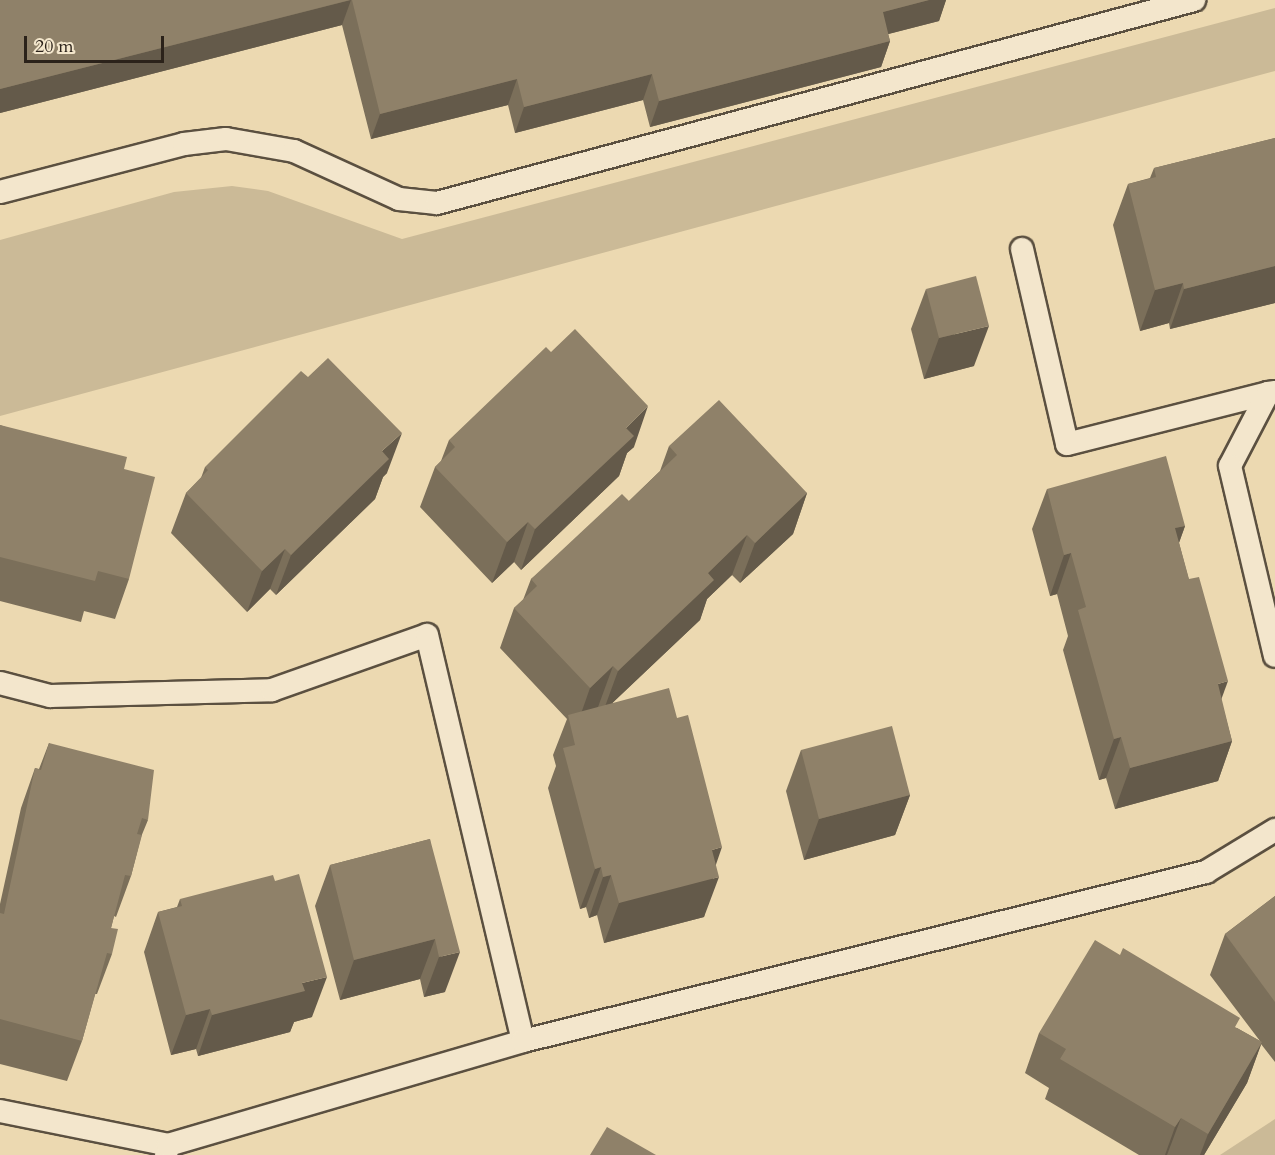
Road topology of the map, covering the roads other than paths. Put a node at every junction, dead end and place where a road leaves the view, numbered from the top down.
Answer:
1 (1194, 0) edge
2 (0, 192) edge
3 (1022, 249) dead end
4 (1272, 392) edge
5 (1275, 656) edge
6 (0, 683) edge
7 (1275, 830) edge
8 (523, 1041) junction
9 (0, 1111) edge
10 (167, 1150) edge

1 - 2 lane
3 - 4 lane
4 - 5 lane
6 - 8 lane
7 - 8 lane
8 - 10 lane
9 - 10 lane

